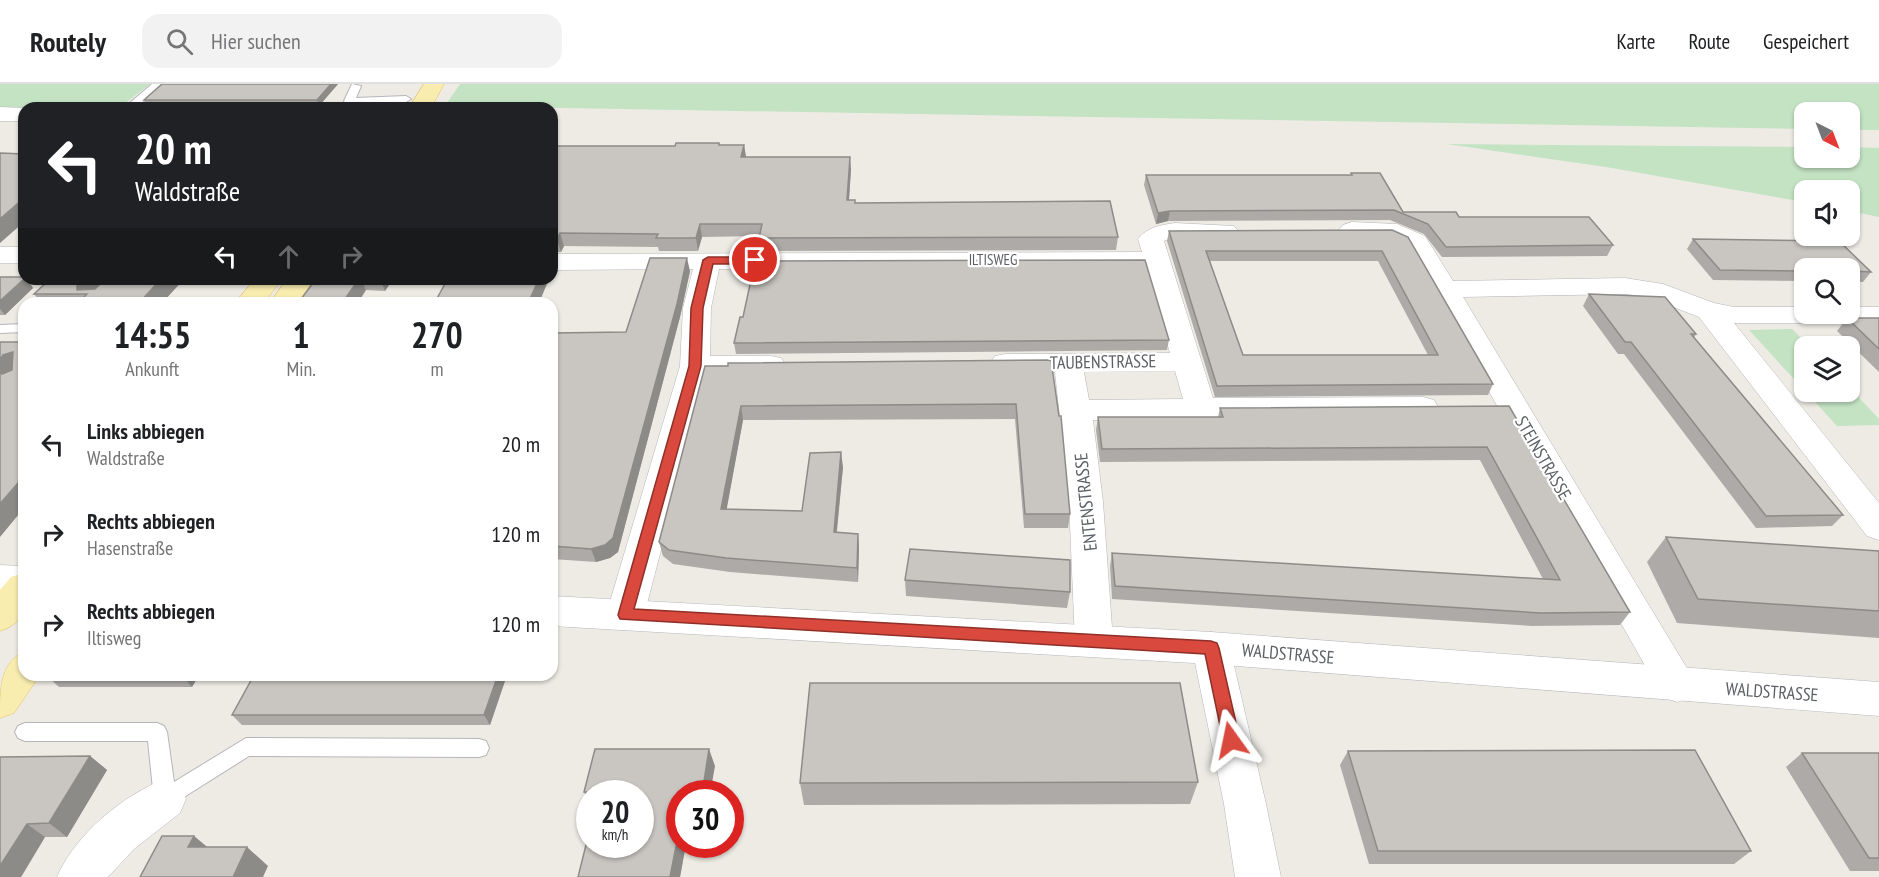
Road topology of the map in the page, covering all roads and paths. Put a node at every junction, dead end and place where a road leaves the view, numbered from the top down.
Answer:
1 (158, 84) edge
2 (434, 84) edge
3 (356, 86) dead end
4 (410, 100) edge
5 (136, 102) edge
6 (0, 114) edge
7 (18, 114) edge
8 (1325, 230) edge
9 (1244, 231) edge
10 (708, 260) junction
11 (1156, 260) junction
12 (558, 262) edge
13 (264, 285) edge
14 (1444, 289) junction
15 (254, 297) edge
16 (1709, 311) junction
17 (1879, 315) edge
18 (18, 328) edge
19 (0, 329) edge
20 (1187, 362) junction
21 (975, 363) edge
22 (1068, 363) junction
23 (800, 365) edge
24 (695, 366) junction
25 (1452, 407) edge
26 (1202, 408) junction
27 (1077, 410) junction
28 (1879, 526) edge
29 (0, 579) edge
30 (18, 580) edge
31 (18, 594) edge
32 (558, 611) edge
33 (625, 615) junction
34 (0, 616) edge
35 (1094, 641) junction
36 (1211, 648) junction
37 (18, 676) edge
38 (1677, 685) junction
39 (1879, 699) edge
40 (0, 701) edge
41 (25, 732) dead end
42 (479, 748) dead end
43 (165, 799) junction
44 (80, 877) edge
45 (1258, 877) edge

1 - 5 lane
2 - 4 main road
3 - 4 lane
6 - 7 street
8 - 14 street, STEINSTRASSE
9 - 11 street
10 - 11 street, ILTISWEG
10 - 12 street, ILTISWEG
10 - 24 street
11 - 20 street
13 - 15 main road
14 - 16 street
14 - 38 street, STEINSTRASSE
16 - 17 street
16 - 28 street
18 - 19 lane
20 - 22 street, TAUBENSTRASSE
20 - 26 street
21 - 22 street, TAUBENSTRASSE
22 - 27 street, ENTENSTRASSE
23 - 24 street
24 - 33 street
25 - 26 street
26 - 27 street
27 - 35 street, ENTENSTRASSE
29 - 30 street
31 - 34 main road
32 - 33 street, WALDSTRASSE
33 - 35 street, WALDSTRASSE
35 - 36 street, WALDSTRASSE
36 - 38 street, WALDSTRASSE
36 - 45 street
37 - 40 main road
38 - 39 street, WALDSTRASSE
41 - 43 lane
42 - 43 lane
43 - 44 street

